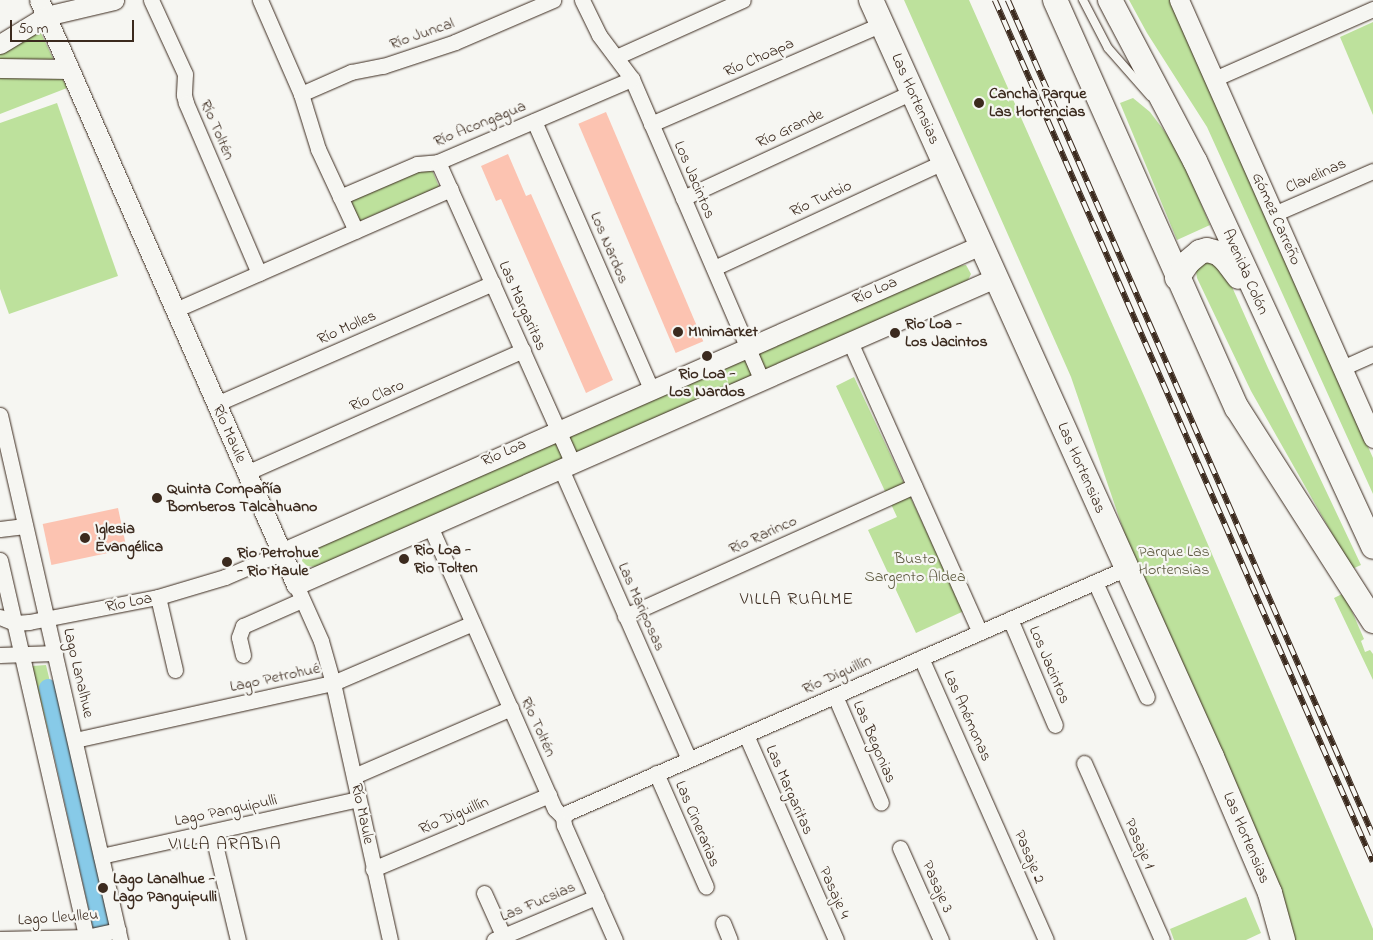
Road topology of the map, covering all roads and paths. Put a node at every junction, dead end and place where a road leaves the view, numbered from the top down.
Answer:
1 (114, 0) edge
2 (151, 0) edge
3 (260, 0) edge
4 (553, 0) edge
5 (582, 0) edge
6 (743, 0) edge
7 (871, 0) edge
8 (1055, 0) edge
9 (1064, 0) edge
10 (1083, 0) edge
11 (1110, 0) edge
12 (1179, 0) edge
13 (42, 8) edge
14 (1373, 9) edge
15 (882, 24) junction
16 (1071, 37) junction
17 (0, 44) edge
18 (616, 57) junction
19 (0, 68) edge
20 (69, 69) junction
21 (1214, 79) junction
22 (632, 80) junction
23 (912, 92) junction
24 (301, 94) junction
25 (534, 121) junction
26 (651, 124) junction
27 (1195, 161) junction
28 (438, 162) junction
29 (944, 162) junction
30 (1373, 171) edge
31 (450, 189) junction
32 (340, 197) junction
33 (683, 198) junction
34 (1274, 214) junction
35 (356, 231) junction
36 (980, 245) junction
37 (714, 268) junction
38 (259, 273) junction
39 (995, 278) junction
40 (1177, 278) junction
41 (492, 283) junction
42 (1258, 302) junction
43 (175, 310) junction
44 (850, 342) junction
45 (748, 347) junction
46 (523, 350) junction
47 (1373, 354) edge
48 (1342, 368) junction
49 (762, 381) junction
50 (651, 389) junction
51 (216, 404) junction
52 (0, 417) edge
53 (558, 429) junction
54 (1373, 438) edge
55 (567, 466) junction
56 (246, 473) junction
57 (914, 486) junction
58 (25, 526) junction
59 (430, 526) junction
60 (0, 529) edge
61 (1373, 547) edge
62 (281, 553) junction
63 (0, 560) edge
64 (1127, 568) junction
65 (1095, 582) junction
66 (299, 593) junction
67 (158, 597) junction
68 (626, 616) junction
69 (0, 617) edge
70 (1010, 619) junction
71 (48, 620) junction
72 (1373, 621) edge
73 (15, 623) junction
74 (473, 623) junction
75 (980, 632) junction
76 (55, 653) junction
77 (23, 655) junction
78 (243, 655) dead end
79 (0, 656) edge
80 (921, 658) junction
81 (175, 670) dead end
82 (333, 683) junction
83 (835, 696) junction
84 (1147, 697) dead end
85 (511, 708) junction
86 (1055, 725) dead end
87 (746, 734) junction
88 (75, 740) junction
89 (689, 759) junction
90 (1084, 763) dead end
91 (656, 774) junction
92 (354, 776) junction
93 (980, 788) joint
94 (549, 795) junction
95 (358, 800) junction
96 (881, 803) dead end
97 (563, 817) junction
98 (212, 832) junction
99 (900, 848) dead end
100 (101, 856) junction
101 (801, 860) joint
102 (373, 869) junction
103 (706, 887) dead end
104 (484, 892) dead end
105 (596, 897) junction
106 (723, 923) dead end
107 (119, 935) edge
108 (498, 938) edge
109 (0, 939) edge
110 (87, 939) edge
111 (238, 940) edge
112 (390, 940) edge
113 (615, 940) edge
114 (730, 940) edge
115 (836, 940) edge
116 (941, 940) edge
117 (1046, 940) edge
118 (1162, 940) edge
119 (1282, 940) edge

1 - 13 street
2 - 38 street, Río Toltén
3 - 24 street
4 - 24 street, Río Juncal
5 - 18 street, Los Jacintos
6 - 18 street
7 - 15 main road, Las Hortensias
8 - 16 main road
9 - 16 lane
10 - 27 lane
11 - 27 main road, Avenida Colón
12 - 21 street, Gómez Carreño
13 - 17 street
13 - 20 street, Río Maule
14 - 21 street
15 - 23 main road, Las Hortensias
15 - 26 street, Río Choapa
16 - 40 main road
18 - 22 street, Los Jacintos
19 - 20 street
20 - 43 street, Río Maule
21 - 34 street, Gómez Carreño
22 - 25 street, Río Acongagua
22 - 26 street, Los Jacintos
23 - 29 main road, Las Hortensias
23 - 33 street, Río Grande
24 - 32 street
25 - 28 street, Río Acongagua
25 - 50 street, Los Nardos
26 - 33 street, Los Jacintos
27 - 42 main road, Avenida Colón
28 - 31 street, Las Margaritas
28 - 32 street, Río Acongagua
29 - 36 main road, Las Hortensias
29 - 37 street, Río Turbio
30 - 34 street, Clavelinas
31 - 35 street
31 - 41 street, Las Margaritas
32 - 35 street
33 - 37 street, Los Jacintos
34 - 48 street, Gómez Carreño
35 - 38 street
36 - 39 main road, Las Hortensias
36 - 45 street, Río Loa
37 - 45 street, Los Jacintos
38 - 43 street
39 - 44 street
39 - 64 main road, Las Hortensias
40 - 42 main road
40 - 72 main road
41 - 46 street, Las Margaritas
41 - 51 street, Río Molles
42 - 61 main road, Avenida Colón
43 - 51 street, Río Maule
44 - 49 street
44 - 57 street
45 - 49 street, Los Jacintos
45 - 50 street, Río Loa
46 - 53 street, Las Margaritas
46 - 56 street, Río Claro
47 - 48 street
48 - 54 street, Gómez Carreño
49 - 55 street
50 - 53 street, Río Loa
51 - 56 street, Río Maule
52 - 58 street, Lago Lanalhue
53 - 55 street, Las Margaritas
53 - 62 street, Río Loa
55 - 59 street
55 - 68 street, Las Mariposas
56 - 62 street, Río Maule
57 - 68 street, Río Rarinco
57 - 75 street
58 - 60 street
58 - 71 street, Lago Lanalhue
59 - 66 street
59 - 74 street, Río Toltén
62 - 66 street, Río Maule
62 - 67 street, Río Loa
63 - 73 street
64 - 65 street, Río Diguillín
64 - 119 main road, Las Hortensias
65 - 70 street, Río Diguillín
65 - 84 street
66 - 78 street
66 - 82 street, Río Maule
67 - 71 street, Río Loa
67 - 81 street
68 - 89 street, Las Mariposas
69 - 73 street
70 - 75 street, Río Diguillín
70 - 86 street, Los Jacintos
71 - 73 street, Río Loa
71 - 76 street, Lago Lanalhue
73 - 77 street
74 - 82 street, Lago Petrohué
74 - 85 street, Río Toltén
75 - 80 street, Río Diguillín
76 - 77 street
76 - 88 street, Lago Lanalhue
77 - 79 street
77 - 110 street
80 - 83 street, Río Diguillín
80 - 93 street, Las Anémonas
82 - 88 street, Lago Petrohué
82 - 92 street, Río Maule
83 - 87 street, Río Diguillín
83 - 96 street, Las Begonias
85 - 92 street
85 - 94 street, Río Toltén
87 - 89 street, Río Diguillín
87 - 101 street, Las Margaritas
88 - 100 street, Lago Lanalhue
89 - 91 street, Río Diguillín
90 - 118 street, Pasaje 1
91 - 97 street, Río Diguillín
91 - 103 street, Las Cinerarias
92 - 95 street, Río Maule
93 - 117 street, Pasaje 2
94 - 97 street, Río Toltén
94 - 102 street, Río Diguillín
95 - 98 street, Lago Panguipulli
95 - 102 street, Río Maule
97 - 105 street, Río Toltén
98 - 100 street, Lago Panguipulli
98 - 111 street
99 - 116 street, Pasaje 3
100 - 107 street, Lago Lanalhue
101 - 115 street, Pasaje 4
102 - 112 street, Río Maule
104 - 108 street
105 - 108 street, Las Fucsias
105 - 113 street, Río Toltén
106 - 114 street
107 - 110 street, Lago Lleulleu
109 - 110 street, Lago Lleulleu

